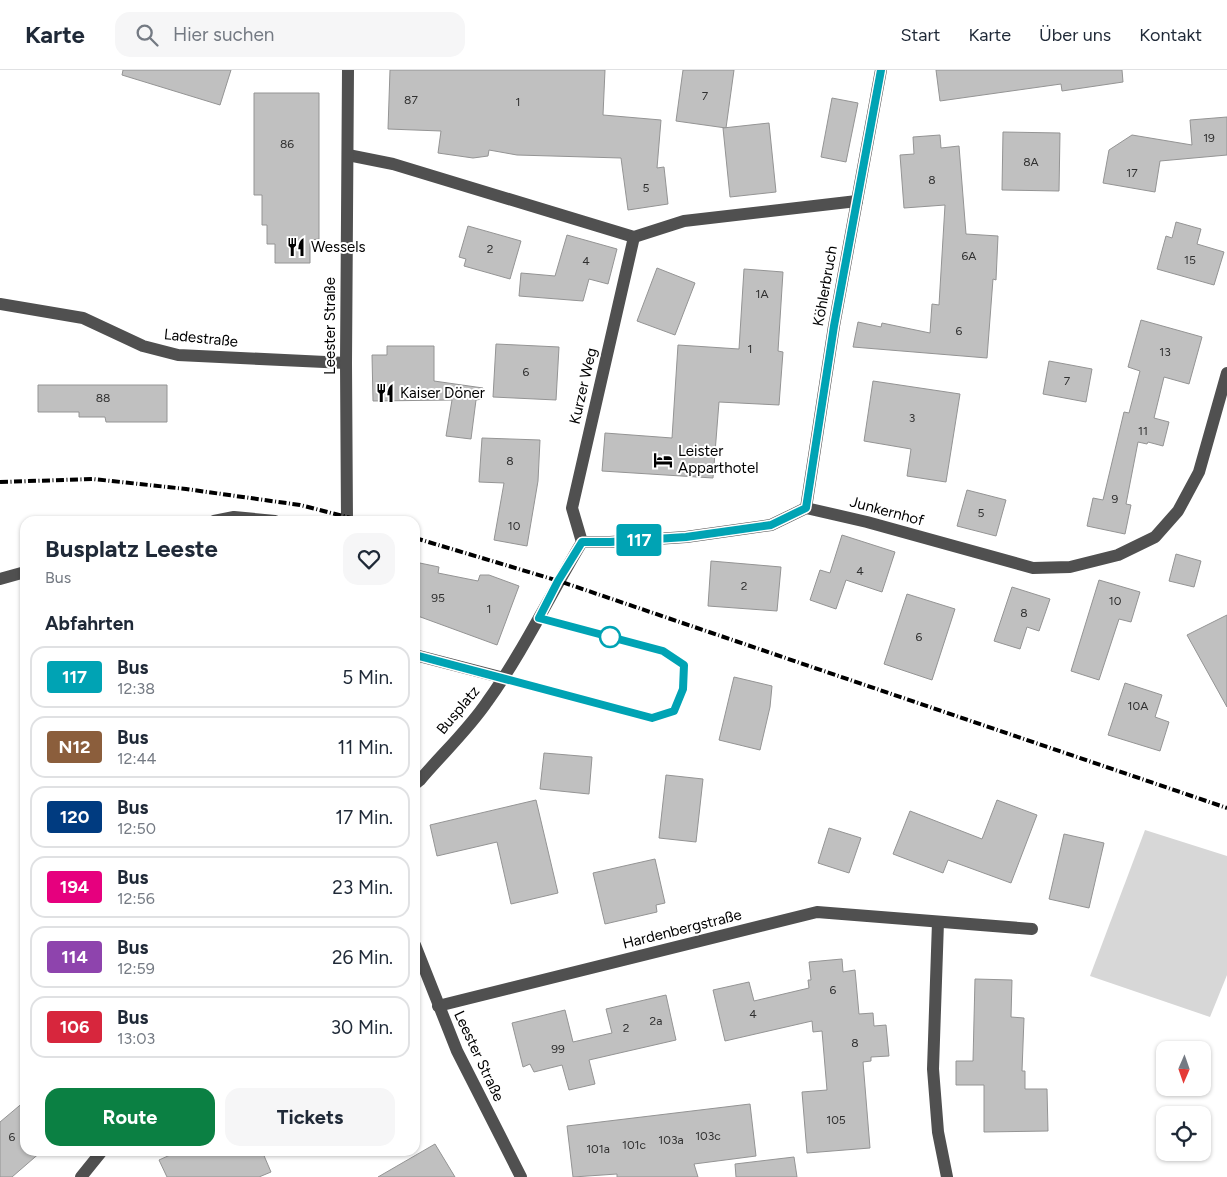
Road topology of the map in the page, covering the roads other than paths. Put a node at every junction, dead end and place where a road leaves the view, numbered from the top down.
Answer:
1 (348, 70) edge
2 (881, 70) edge
3 (348, 155) junction
4 (857, 201) junction
5 (634, 237) junction
6 (0, 304) edge
7 (346, 363) junction
8 (1227, 374) edge
9 (806, 508) junction
10 (347, 516) edge
11 (582, 542) junction
12 (20, 573) edge
13 (0, 579) edge
14 (420, 656) edge
15 (504, 678) junction
16 (420, 780) edge
17 (938, 922) junction
18 (1032, 929) dead end
19 (420, 958) edge
20 (438, 1006) junction
21 (98, 1156) edge
22 (81, 1177) edge
23 (521, 1177) edge
24 (947, 1177) edge

1 - 3 street, Leester Straße
2 - 4 street, Köhlerbruch
3 - 5 street
3 - 7 street, Leester Straße
4 - 5 street
4 - 9 street, Köhlerbruch
5 - 11 street, Kurzer Weg
6 - 7 street, Ladestraße
7 - 10 street, Leester Straße
8 - 9 street, Junkernhof
9 - 11 street
11 - 15 street
12 - 13 street
14 - 15 street, Busplatz
15 - 16 street, Busplatz
17 - 18 street, Hardenbergstraße
17 - 20 street, Hardenbergstraße
17 - 24 street
19 - 20 street, Leester Straße
20 - 23 street, Leester Straße
21 - 22 street

